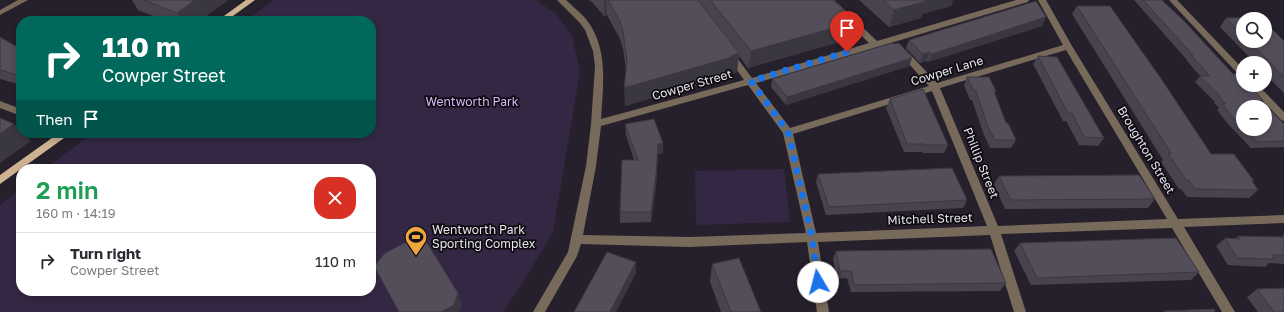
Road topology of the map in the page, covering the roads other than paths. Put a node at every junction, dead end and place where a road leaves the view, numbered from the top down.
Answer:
1 (24, 0) edge
2 (251, 0) edge
3 (561, 0) edge
4 (829, 0) edge
5 (1025, 0) edge
6 (1042, 0) edge
7 (1173, 0) edge
8 (0, 13) edge
9 (228, 16) edge
10 (891, 39) junction
11 (875, 44) junction
12 (1068, 46) junction
13 (726, 49) edge
14 (1236, 67) edge
15 (751, 81) junction
16 (936, 87) junction
17 (1260, 92) edge
18 (0, 104) edge
19 (16, 111) edge
20 (1284, 118) edge
21 (596, 124) junction
22 (788, 132) junction
23 (59, 138) edge
24 (22, 164) edge
25 (16, 169) edge
26 (0, 180) edge
27 (1284, 219) edge
28 (1176, 223) junction
29 (994, 230) junction
30 (812, 237) junction
31 (578, 239) junction
32 (539, 312) edge
33 (823, 312) edge
34 (1020, 312) edge
35 (1229, 312) edge

1 - 8 street
2 - 9 main road
3 - 21 street
4 - 11 street
5 - 10 street, Cowper Street
6 - 12 street, Broughton Street
7 - 14 street
10 - 11 street, Cowper Street
10 - 16 street, Phillip Street
11 - 15 street, Cowper Street
12 - 16 street, Cowper Lane
12 - 28 street, Broughton Street
13 - 15 street
15 - 21 street, Cowper Street
15 - 22 street
16 - 22 street, Cowper Lane
16 - 29 street, Phillip Street
17 - 20 street
18 - 19 street
21 - 31 street
22 - 30 street
23 - 24 main road
25 - 26 main road
27 - 28 street, Mitchell Street
28 - 29 street, Mitchell Street
28 - 35 street, Broughton Street
29 - 30 street, Mitchell Street
29 - 34 street, Phillip Street
30 - 31 street, Mitchell Street
30 - 33 street
31 - 32 street

